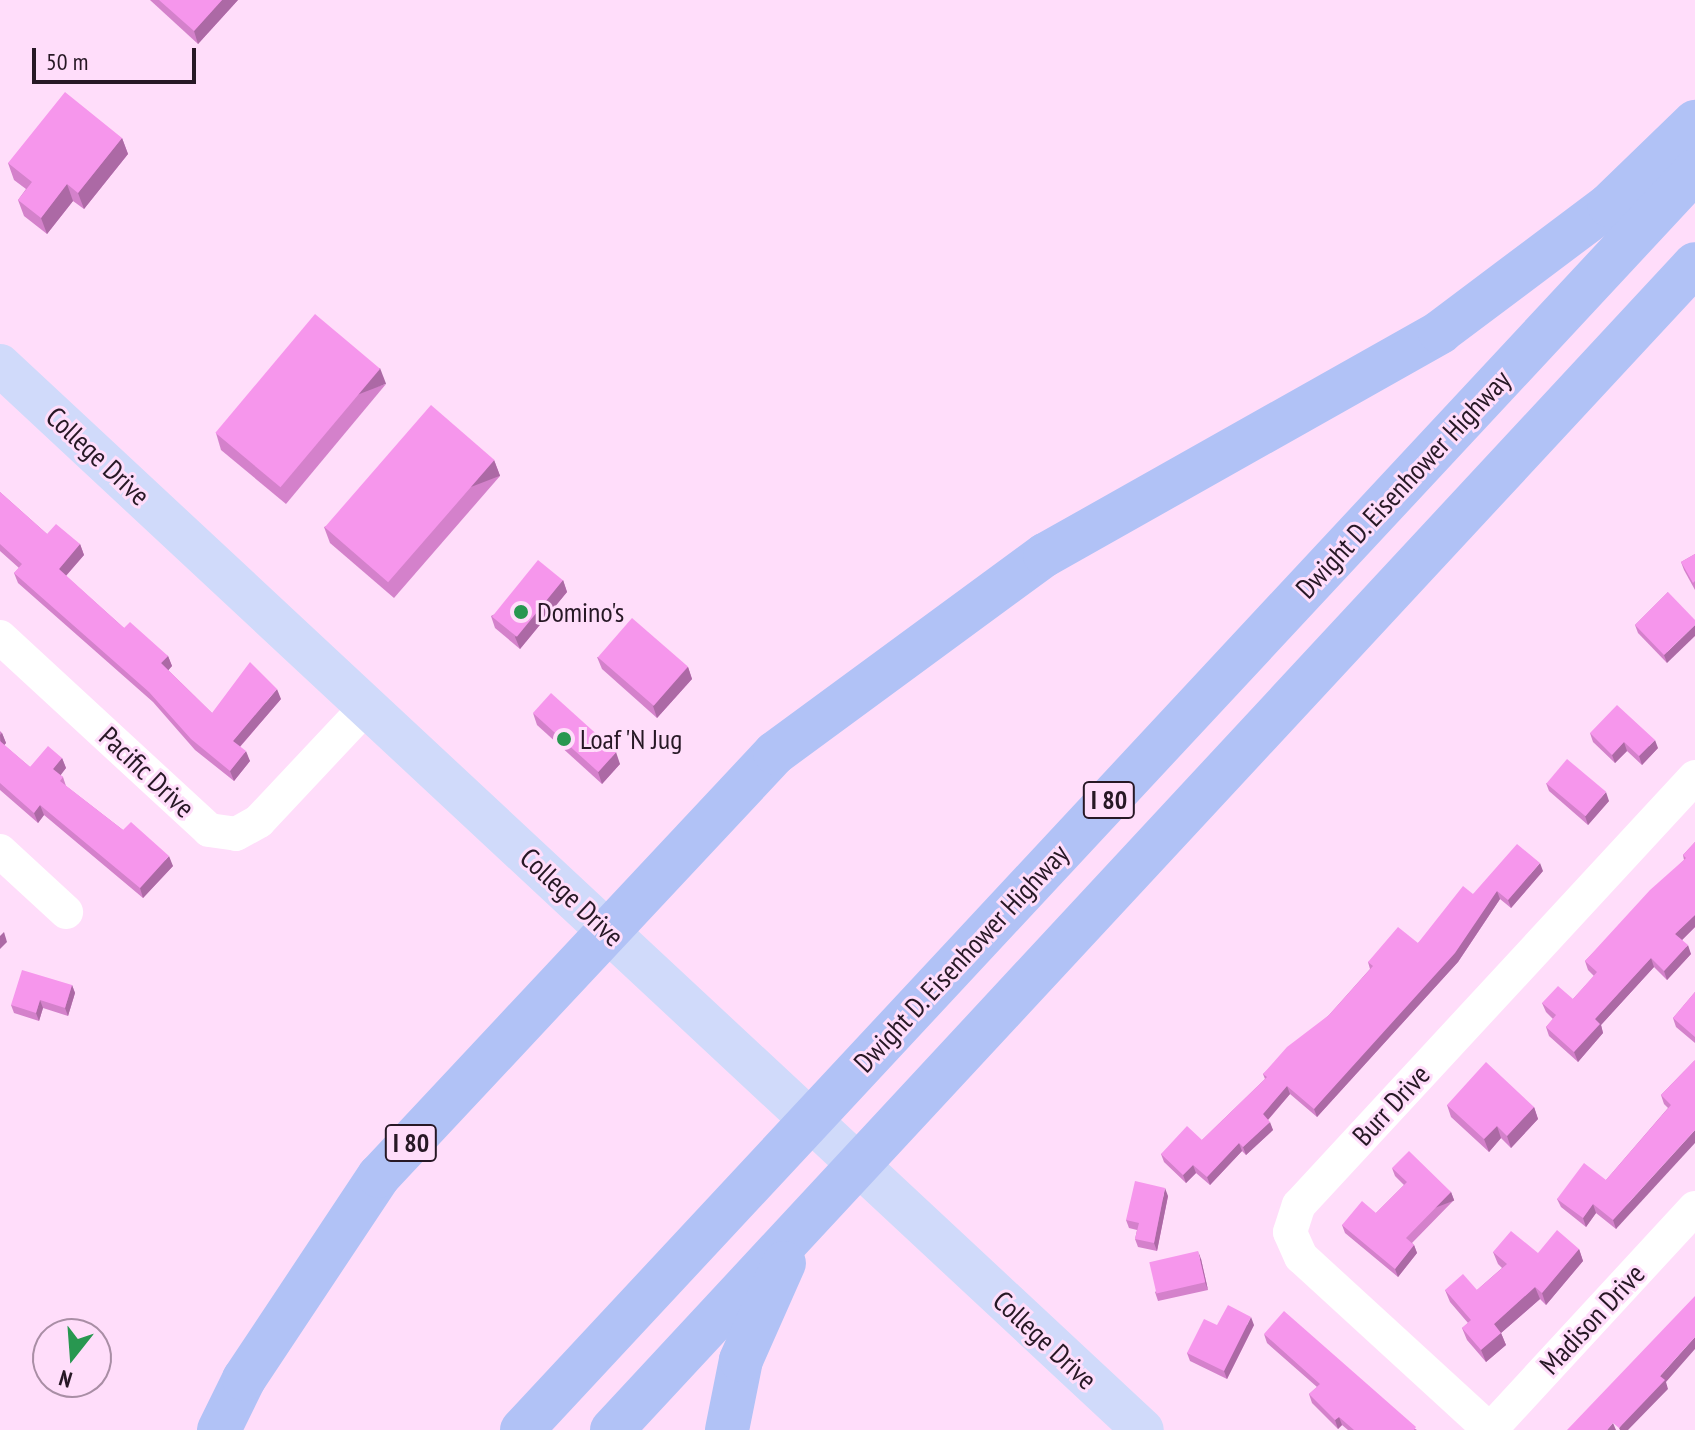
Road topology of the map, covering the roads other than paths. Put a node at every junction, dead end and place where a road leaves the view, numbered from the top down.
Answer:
1 (1695, 122) edge
2 (1695, 171) edge
3 (1695, 264) edge
4 (0, 365) edge
5 (0, 637) edge
6 (367, 706) junction
7 (1695, 777) edge
8 (0, 851) edge
9 (66, 912) dead end
10 (611, 933) junction
11 (1695, 1208) edge
12 (798, 1231) junction
13 (219, 1430) edge
14 (522, 1430) edge
15 (612, 1430) edge
16 (727, 1430) edge
17 (1143, 1430) edge
18 (1490, 1430) edge

1 - 10 highway, I 80
2 - 14 highway, Dwight D. Eisenhower Highway / I 80
3 - 12 highway, I 80
4 - 6 main road, College Drive
5 - 6 street, Pacific Drive
6 - 10 main road, College Drive
7 - 18 street, Burr Drive
8 - 9 street
10 - 13 highway, I 80
10 - 17 main road, College Drive
11 - 18 street, Madison Drive
12 - 15 highway, I 80
12 - 16 highway, I 80

